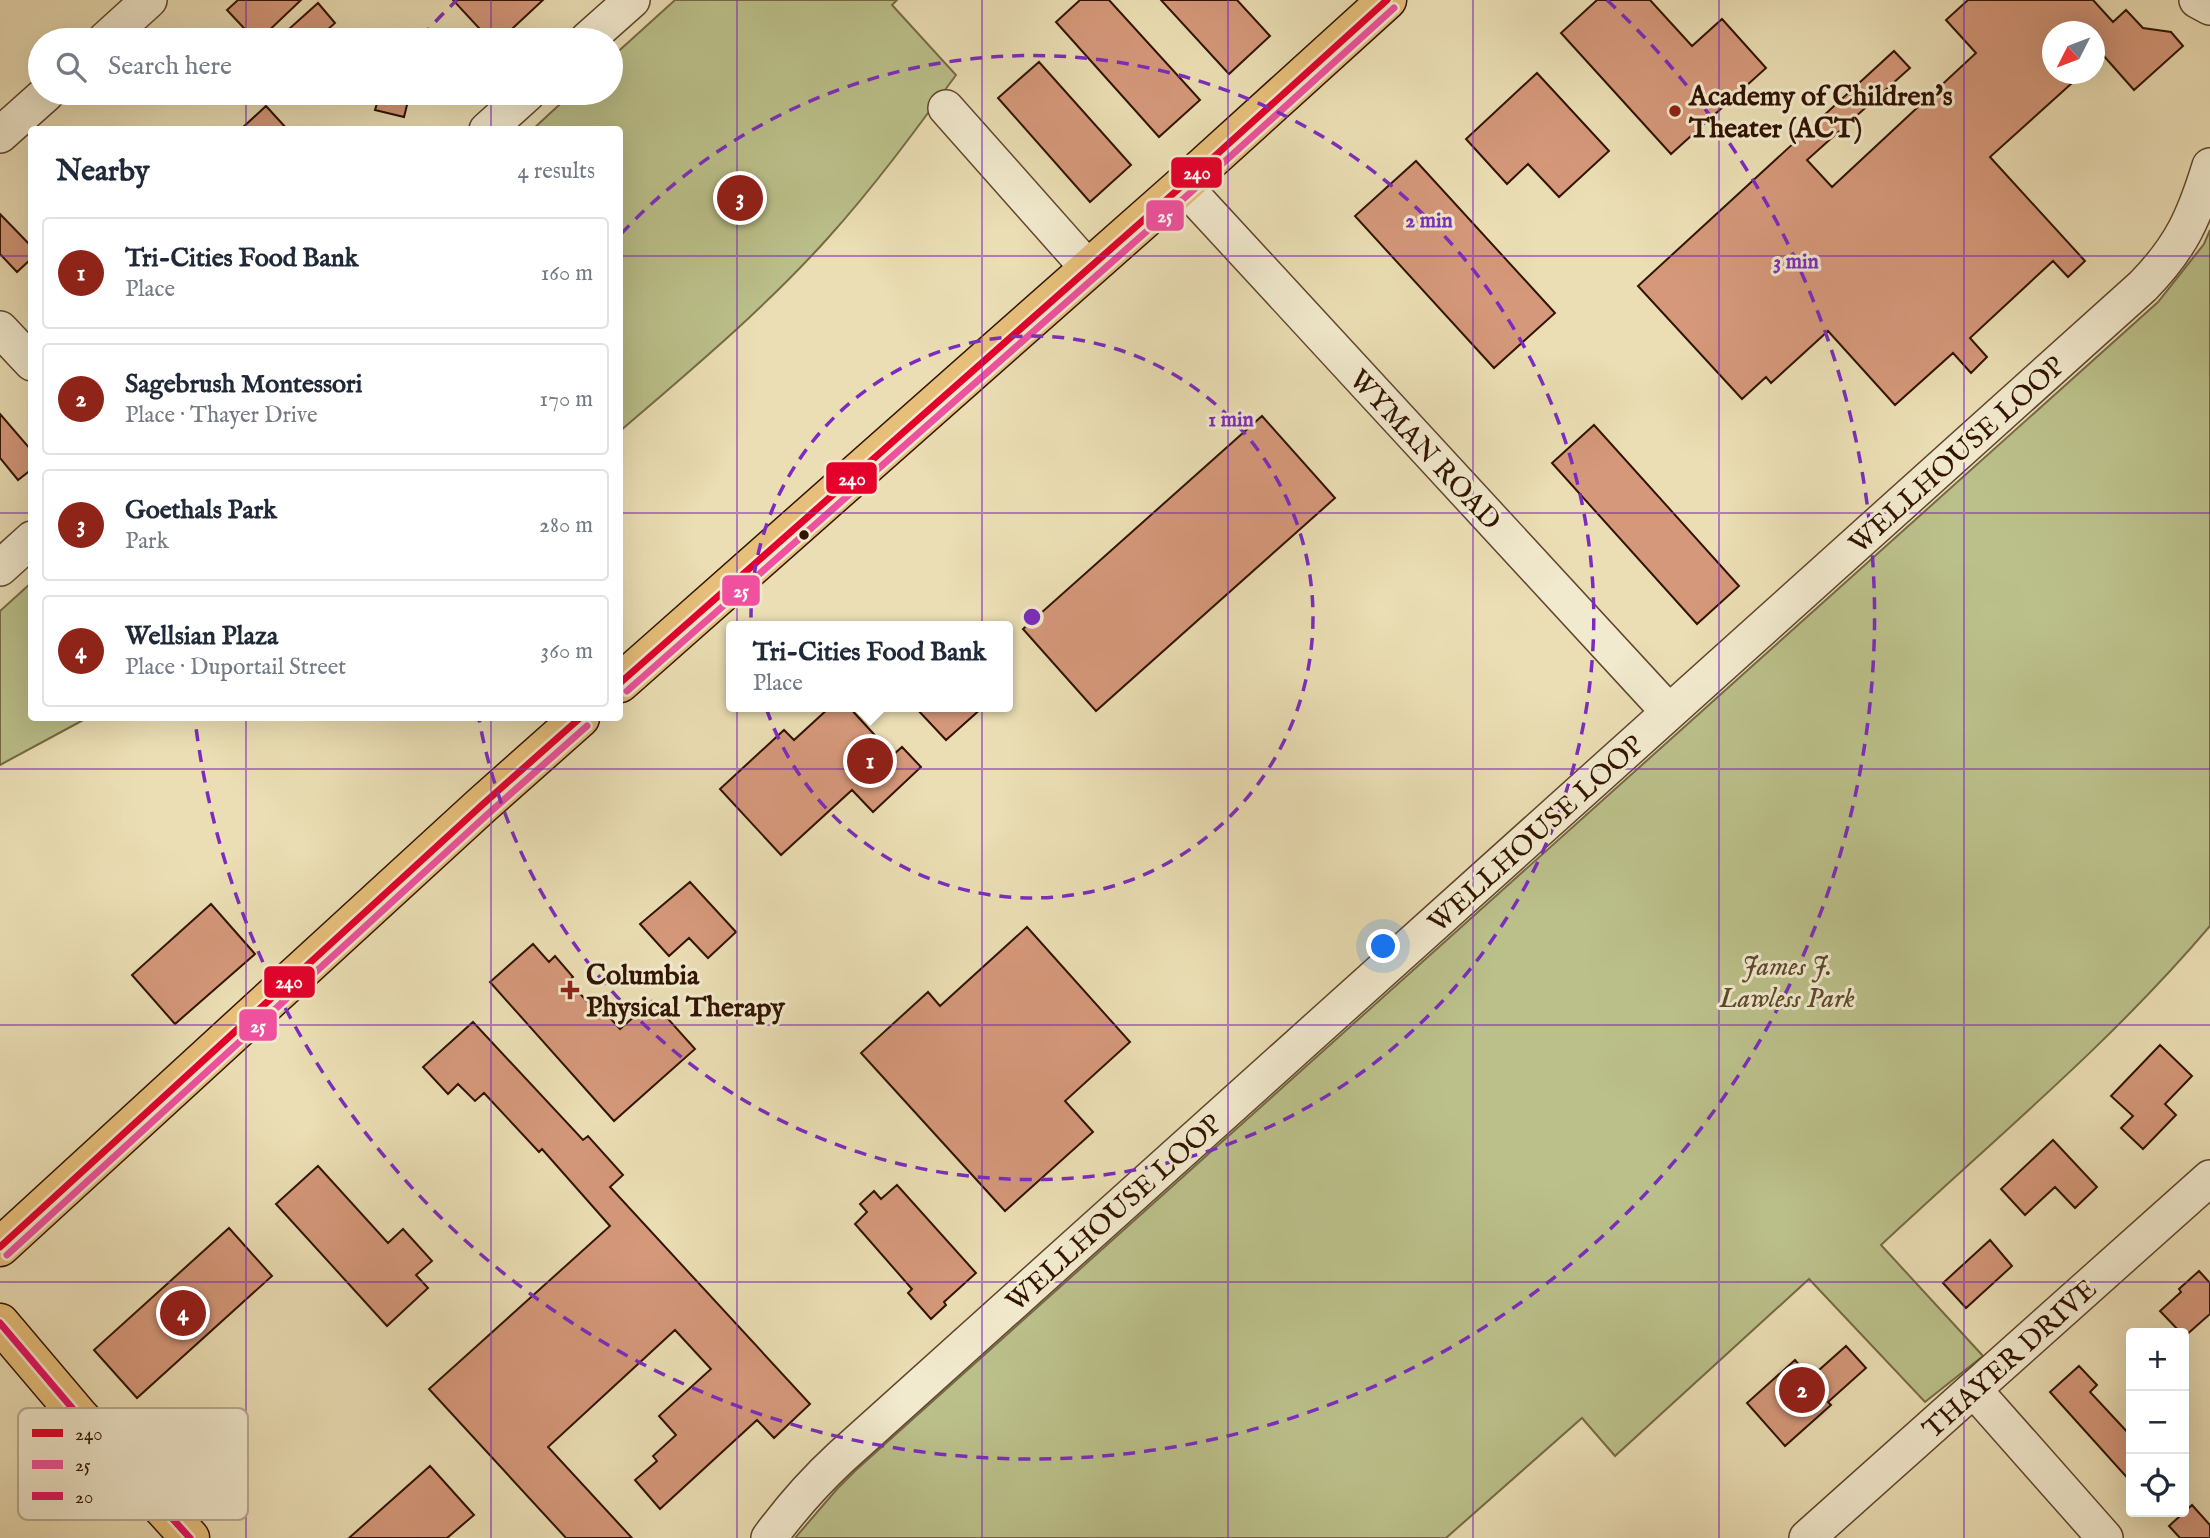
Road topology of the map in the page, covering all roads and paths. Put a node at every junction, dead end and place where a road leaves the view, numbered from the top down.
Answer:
1 (149, 0) edge
2 (632, 0) edge
3 (1387, 0) edge
4 (2197, 0) edge
5 (2210, 6) edge
6 (118, 28) edge
7 (600, 28) edge
8 (34, 105) edge
9 (515, 105) edge
10 (946, 108) dead end
11 (491, 126) edge
12 (0, 135) edge
13 (2210, 166) edge
14 (1183, 185) junction
15 (1088, 268) junction
16 (0, 329) edge
17 (28, 359) edge
18 (28, 543) edge
19 (0, 568) edge
20 (623, 680) edge
21 (1669, 712) junction
22 (577, 721) edge
23 (2210, 1178) edge
24 (0, 1247) edge
25 (0, 1323) edge
26 (1974, 1390) junction
27 (72, 1408) edge
28 (174, 1520) edge
29 (190, 1538) edge
30 (769, 1538) edge
31 (1807, 1538) edge
32 (2105, 1538) edge

1 - 6 street
2 - 7 street
3 - 14 main road
4 - 5 street
8 - 12 street
9 - 11 street
10 - 15 street
13 - 21 street, WELLHOUSE LOOP
14 - 15 main road
14 - 21 street, WYMAN ROAD
15 - 20 main road
16 - 17 street
18 - 19 street
21 - 30 street, WELLHOUSE LOOP
22 - 24 main road
23 - 26 street, THAYER DRIVE
25 - 27 main road
26 - 31 street, THAYER DRIVE
26 - 32 street
28 - 29 main road

